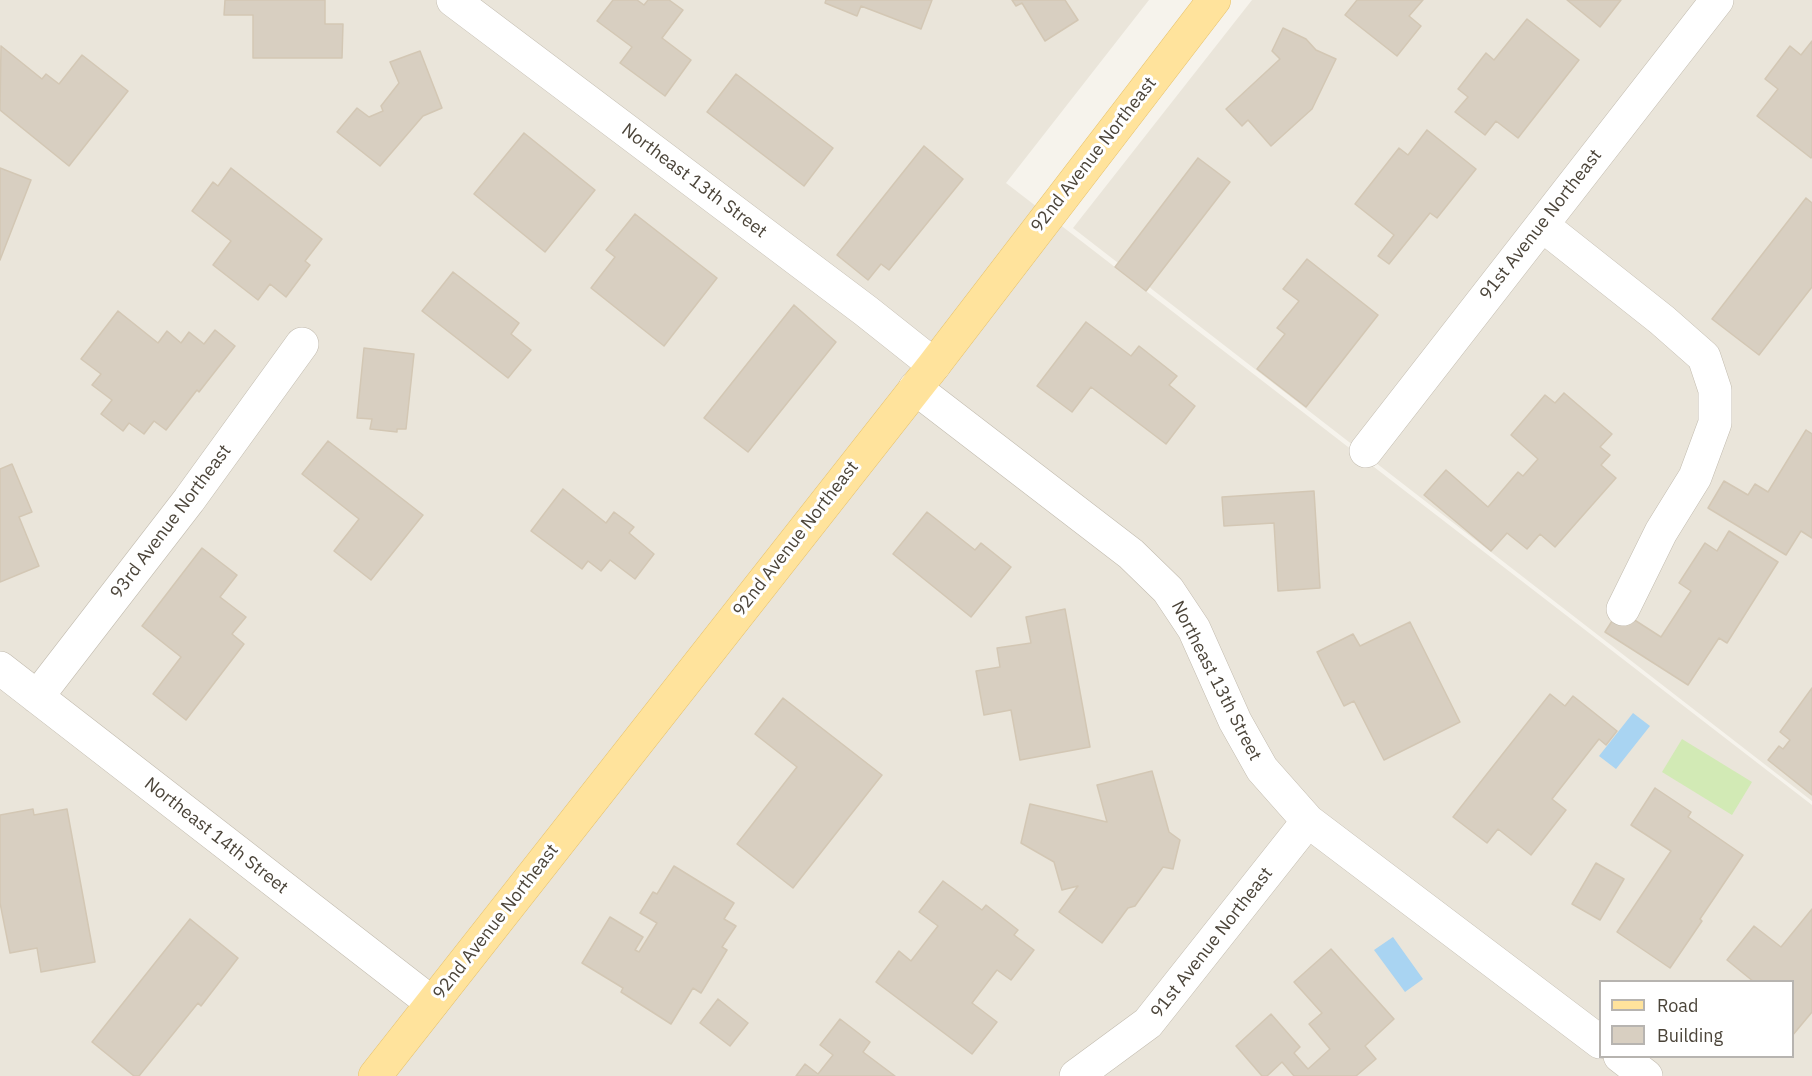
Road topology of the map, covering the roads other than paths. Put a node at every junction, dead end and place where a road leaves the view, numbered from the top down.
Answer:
1 (453, 0) edge
2 (1214, 0) edge
3 (1717, 0) edge
4 (1542, 225) junction
5 (302, 344) dead end
6 (925, 376) junction
7 (1366, 451) dead end
8 (1623, 609) dead end
9 (0, 668) edge
10 (37, 697) junction
11 (1308, 821) junction
12 (432, 1003) junction
13 (1599, 1041) edge
14 (1623, 1058) edge
15 (375, 1076) edge
16 (1076, 1076) edge
17 (1646, 1076) edge

1 - 6 street, Northeast 13th Street
2 - 6 main road, 92nd Avenue Northeast
3 - 4 street, 91st Avenue Northeast
4 - 7 street, 91st Avenue Northeast
4 - 8 street
5 - 10 street, 93rd Avenue Northeast
6 - 11 street, Northeast 13th Street
6 - 12 main road, 92nd Avenue Northeast
9 - 10 street, Northeast 14th Street
10 - 12 street, Northeast 14th Street
11 - 13 street, Northeast 13th Street
11 - 16 street, 91st Avenue Northeast
12 - 15 main road, 92nd Avenue Northeast
14 - 17 street

